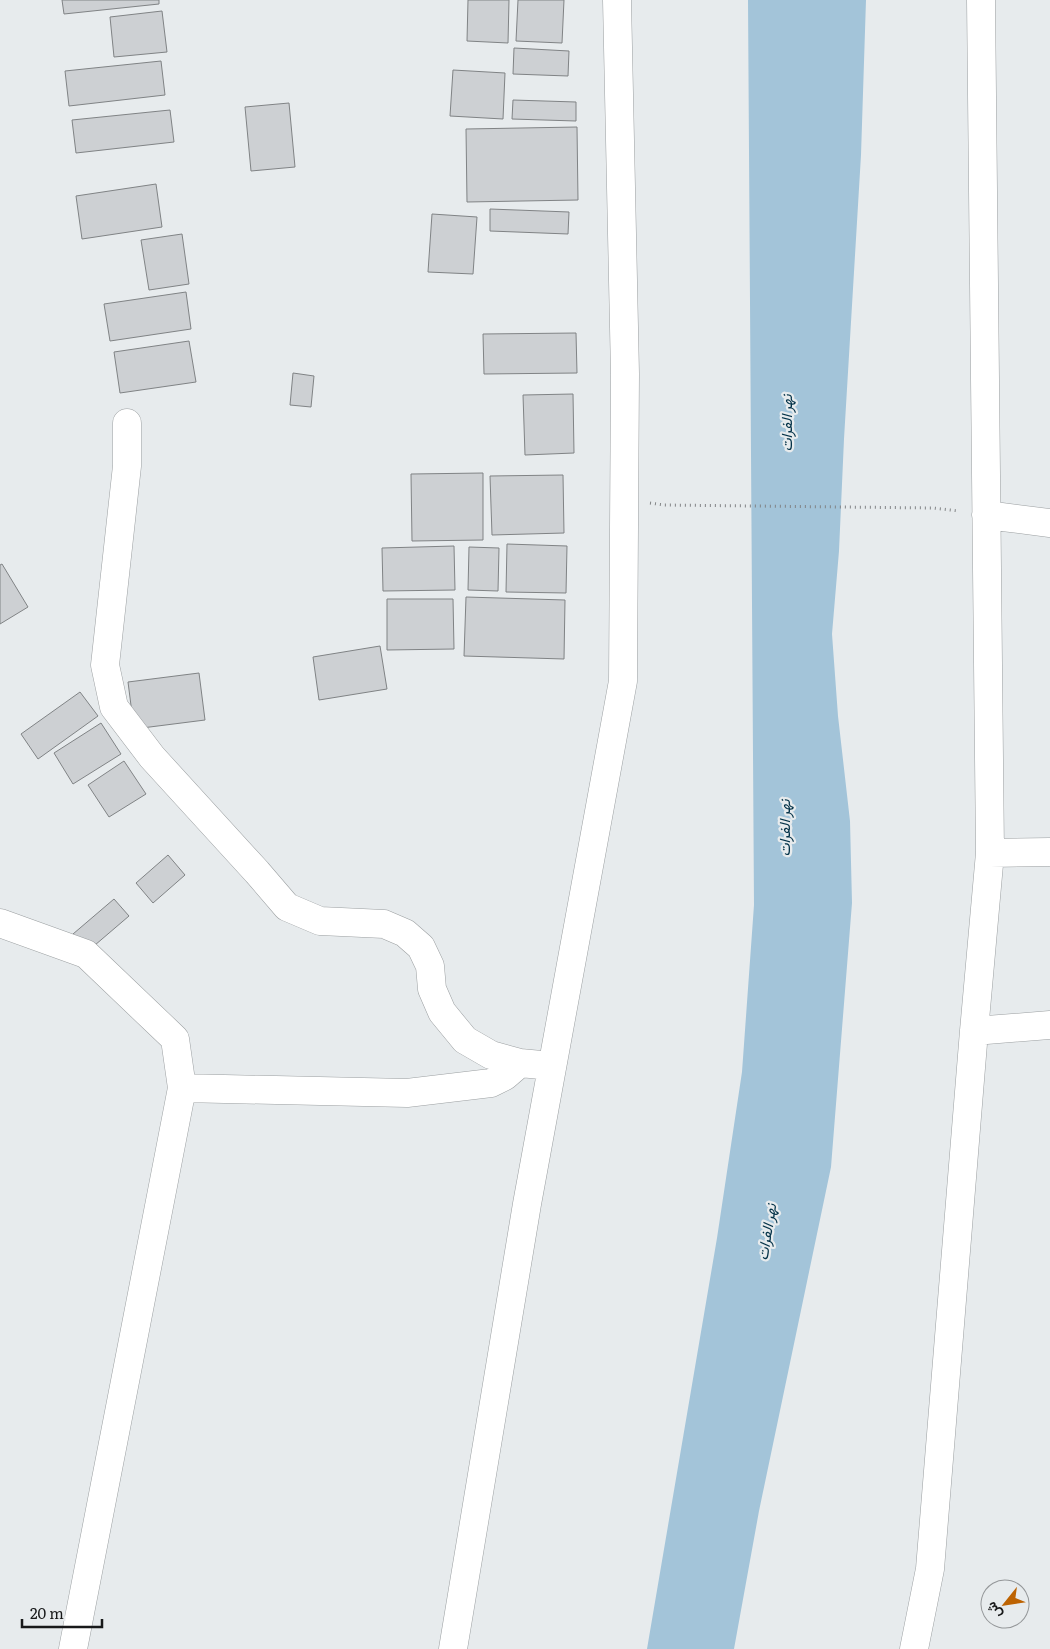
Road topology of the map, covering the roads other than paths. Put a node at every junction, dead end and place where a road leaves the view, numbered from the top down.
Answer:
1 (617, 0) edge
2 (981, 0) edge
3 (127, 423) dead end
4 (986, 515) junction
5 (1050, 523) edge
6 (1050, 852) edge
7 (990, 853) junction
8 (0, 923) edge
9 (1050, 1025) edge
10 (974, 1030) junction
11 (520, 1063) junction
12 (552, 1066) junction
13 (182, 1088) junction
14 (72, 1649) edge
15 (453, 1649) edge
16 (914, 1649) edge

1 - 12 street
2 - 4 street
3 - 11 street
4 - 5 street
4 - 7 street
6 - 7 street
7 - 10 street
8 - 13 street
9 - 10 street
10 - 16 street
11 - 12 street
11 - 13 street
12 - 15 street
13 - 14 street

